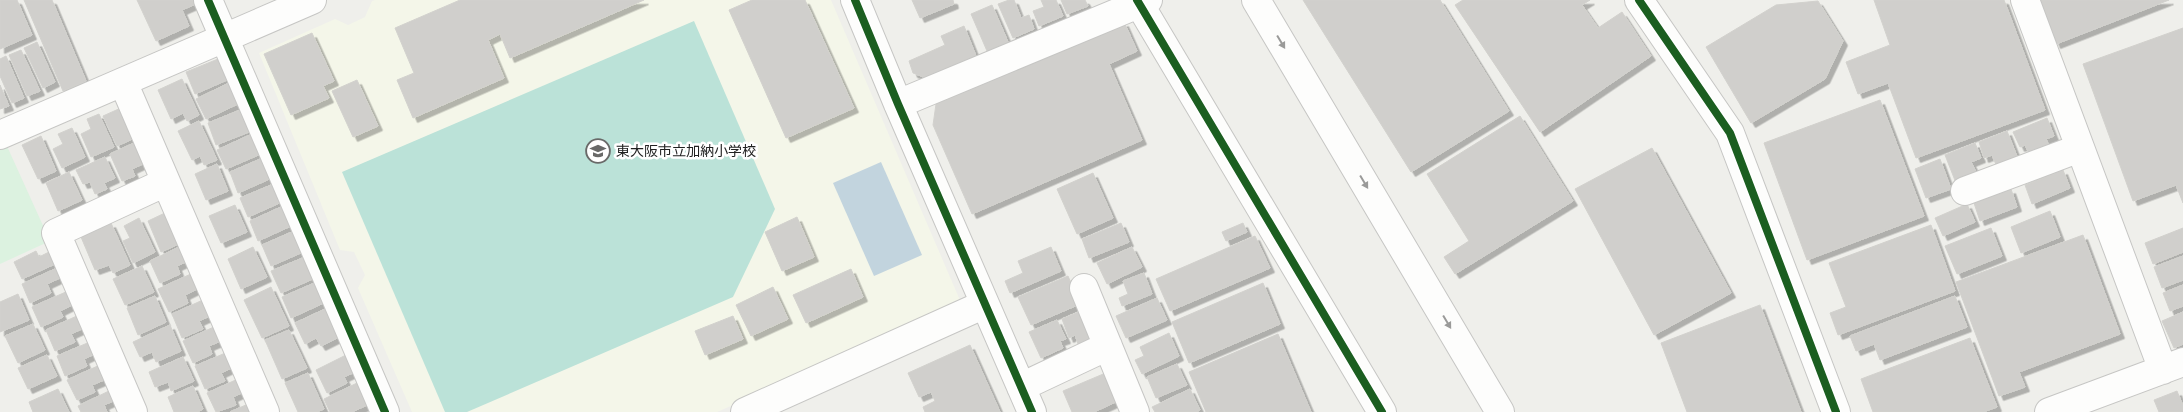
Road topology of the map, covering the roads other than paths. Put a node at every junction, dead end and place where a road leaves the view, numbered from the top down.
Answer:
1 (208, 0) edge
2 (312, 0) edge
3 (855, 0) edge
4 (1256, 0) edge
5 (1639, 0) edge
6 (2025, 0) edge
7 (1141, 1) edge
8 (224, 38) junction
9 (123, 82) junction
10 (898, 104) junction
11 (0, 135) edge
12 (2080, 148) junction
13 (166, 182) junction
14 (1965, 191) dead end
15 (1084, 288) dead end
16 (986, 304) junction
17 (1108, 346) junction
18 (2173, 366) edge
19 (1021, 387) junction
20 (133, 412) edge
21 (265, 412) edge
22 (385, 412) edge
23 (745, 412) edge
24 (1032, 412) edge
25 (1135, 412) edge
26 (1382, 412) edge
27 (1500, 412) edge
28 (1836, 412) edge
29 (2049, 412) edge

1 - 8 street
2 - 8 street
3 - 10 street
4 -> 27 street
5 - 28 street
6 - 12 street
7 - 10 street
7 - 26 street
8 - 9 street
8 - 22 street
9 - 11 street
9 - 13 street
10 - 16 street
12 - 14 street
12 - 18 street
13 - 20 street
13 - 21 street
15 - 17 street
16 - 19 street
16 - 23 street
17 - 19 street
17 - 25 street
18 - 29 street
19 - 24 street

